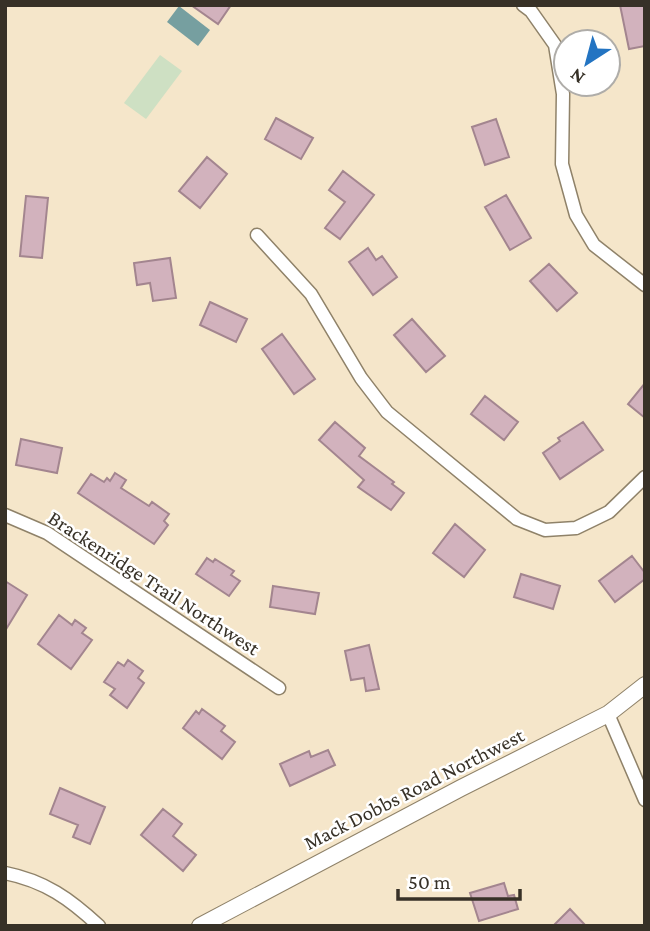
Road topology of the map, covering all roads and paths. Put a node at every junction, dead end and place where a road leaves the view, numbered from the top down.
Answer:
1 (523, 5) edge
2 (257, 235) dead end
3 (645, 285) edge
4 (645, 477) edge
5 (5, 515) edge
6 (645, 685) edge
7 (279, 688) dead end
8 (608, 714) junction
9 (645, 800) edge
10 (5, 873) edge
11 (99, 926) edge
12 (200, 926) edge

1 - 3 street
2 - 4 street
5 - 7 street, Brackenridge Trail Northwest
6 - 8 street, Mack Dobbs Road Northwest
8 - 9 street
8 - 12 street, Mack Dobbs Road Northwest
10 - 11 street

